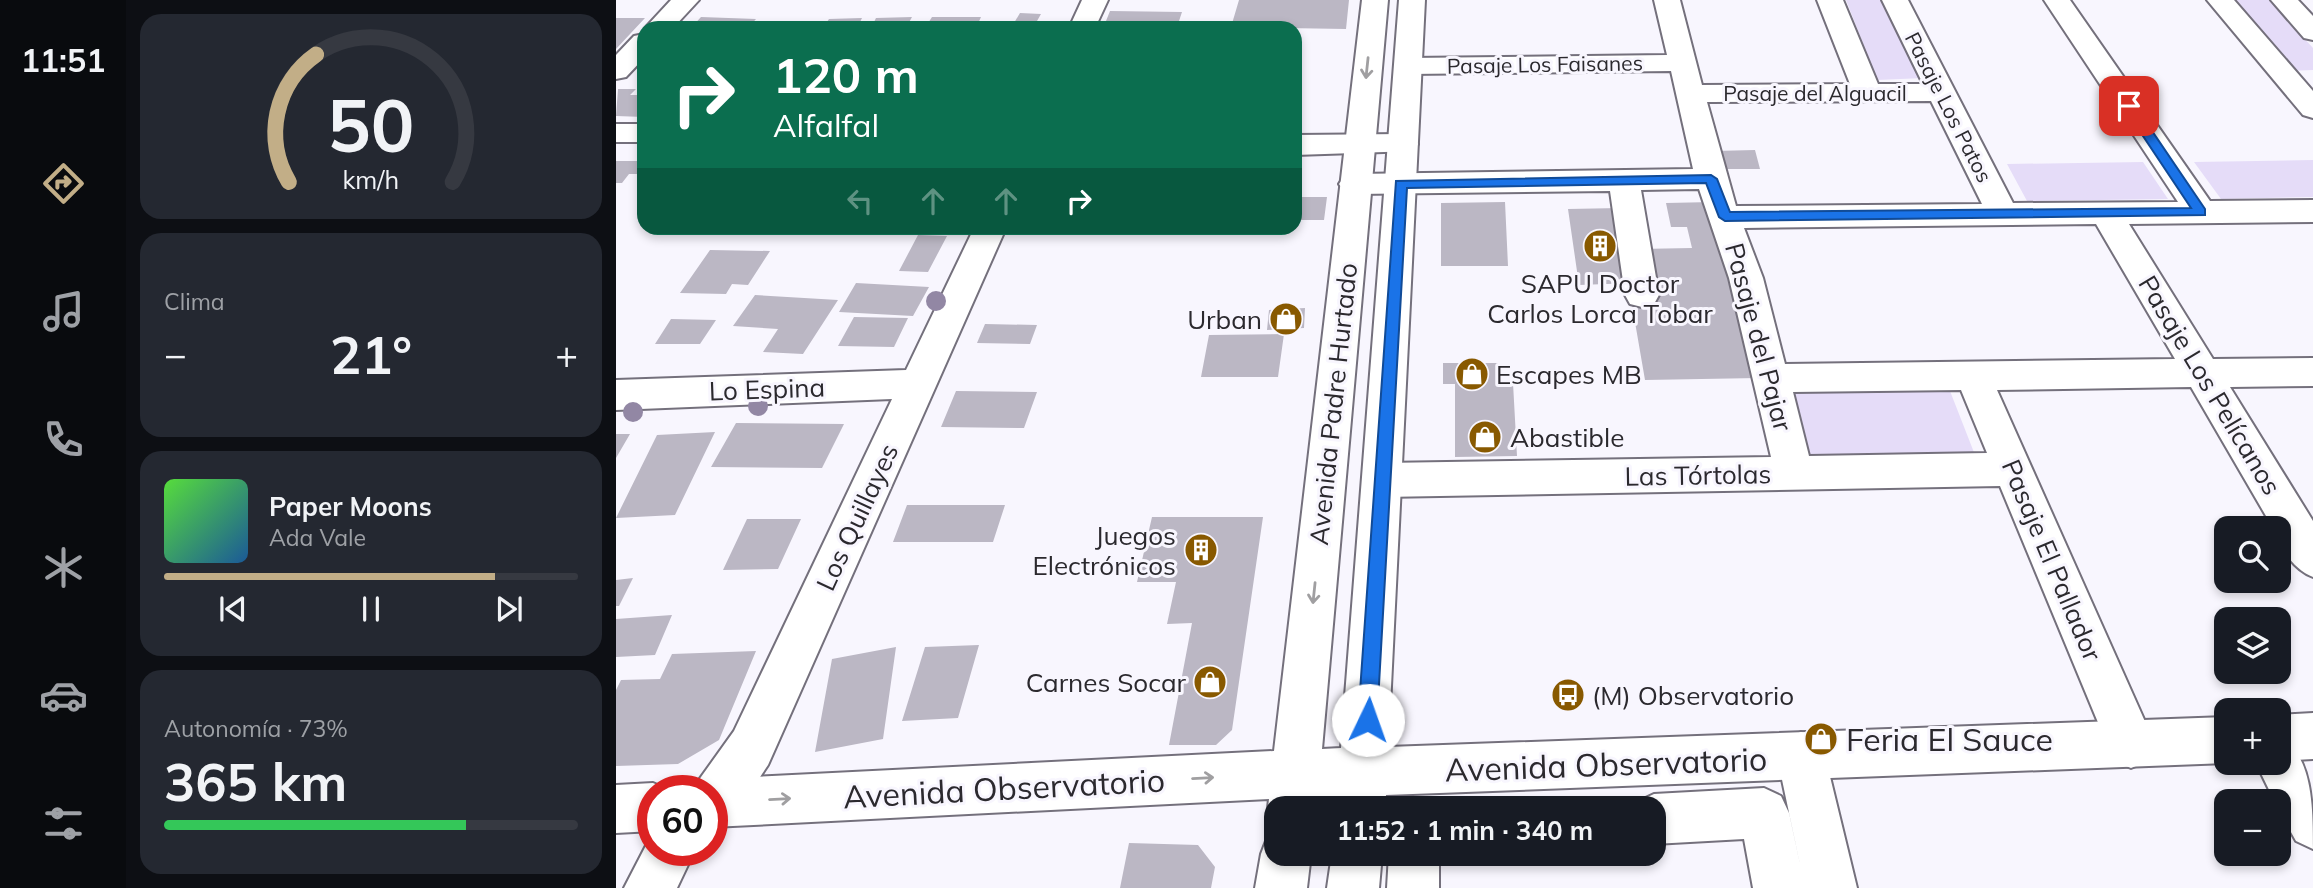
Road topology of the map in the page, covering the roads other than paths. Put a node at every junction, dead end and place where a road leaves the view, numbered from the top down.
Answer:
1 (686, 0) edge
2 (1094, 0) edge
3 (1375, 0) edge
4 (1412, 0) edge
5 (1667, 0) edge
6 (1830, 0) edge
7 (1895, 0) edge
8 (2057, 0) edge
9 (2220, 0) edge
10 (2284, 0) edge
11 (665, 21) edge
12 (1085, 21) edge
13 (2313, 32) edge
14 (637, 50) edge
15 (1682, 63) junction
16 (1408, 66) junction
17 (616, 71) edge
18 (2302, 85) edge
19 (1867, 92) junction
20 (1941, 92) junction
21 (1689, 94) junction
22 (2313, 110) edge
23 (616, 133) edge
24 (637, 133) edge
25 (1403, 144) junction
26 (1302, 145) edge
27 (1358, 146) junction
28 (1711, 179) junction
29 (1625, 180) junction
30 (1354, 184) junction
31 (1401, 184) junction
32 (2313, 211) edge
33 (2201, 212) junction
34 (2106, 213) junction
35 (2003, 214) junction
36 (1725, 217) junction
37 (987, 235) edge
38 (1642, 295) dead end
39 (2313, 372) edge
40 (2202, 373) junction
41 (1973, 376) junction
42 (1771, 378) junction
43 (918, 384) junction
44 (616, 395) edge
45 (2013, 469) junction
46 (1794, 473) junction
47 (1383, 480) junction
48 (2313, 558) edge
49 (2313, 736) edge
50 (2291, 737) edge
51 (2214, 741) edge
52 (2131, 744) junction
53 (1801, 756) junction
54 (2287, 775) edge
55 (728, 783) edge
56 (1294, 791) edge
57 (1362, 791) edge
58 (728, 802) edge
59 (637, 808) edge
60 (616, 809) edge
61 (1666, 817) edge
62 (2313, 824) edge
63 (662, 866) edge
64 (1284, 866) edge
65 (1356, 866) edge
66 (1414, 866) edge
67 (650, 888) edge
68 (1281, 888) edge
69 (1353, 888) edge
70 (1413, 888) edge
71 (1779, 888) edge
72 (1831, 888) edge

1 - 11 street
2 - 12 street
3 -> 27 street, Avenida Padre Hurtado
4 - 16 street, Avenida Padre Hurtado
5 - 15 street, Pasaje del Pajar
6 - 19 street
7 - 20 street, Pasaje Los Patos
8 - 33 street
9 - 18 street
10 - 13 street
14 - 17 street
15 - 16 street, Pasaje Los Faisanes
15 - 21 street, Pasaje del Pajar
16 - 25 street, Avenida Padre Hurtado
18 - 22 street
19 - 20 street, Pasaje del Alguacil
19 - 21 street, Pasaje del Alguacil
20 - 35 street, Pasaje Los Patos
21 - 28 street, Pasaje del Pajar
23 - 24 street
25 - 27 street
25 - 31 street, Avenida Padre Hurtado
26 - 27 street
27 - 30 street, Avenida Padre Hurtado
28 - 29 street
28 - 36 street, Pasaje del Pajar
29 - 31 street
29 - 38 street
30 - 31 street
30 -> 56 street, Avenida Padre Hurtado
31 - 47 street, Avenida Padre Hurtado
32 - 33 street
33 - 34 street
34 - 35 street
34 - 40 street, Pasaje Los Pelícanos
35 - 36 street
36 - 42 street, Pasaje del Pajar
37 - 43 street, Los Quillayes
39 - 40 street
40 - 41 street
40 - 48 street, Pasaje Los Pelícanos
41 - 42 street
41 - 45 street, Pasaje El Pallador
42 - 46 street, Pasaje del Pajar
43 - 44 street, Lo Espina
43 - 55 street, Los Quillayes
45 - 46 street, Las Tórtolas
45 - 52 street, Pasaje El Pallador
46 - 47 street, Las Tórtolas
47 - 57 street, Avenida Padre Hurtado
49 - 50 street
51 - 52 street, Avenida Observatorio
52 - 53 street, Avenida Observatorio
53 - 57 street, Avenida Observatorio
53 - 72 street
54 - 62 street
56 - 57 street, Avenida Observatorio
58 -> 56 street, Avenida Observatorio
59 - 60 street
61 - 71 street
63 - 67 street
64 - 68 street
65 - 69 street
66 - 70 street

